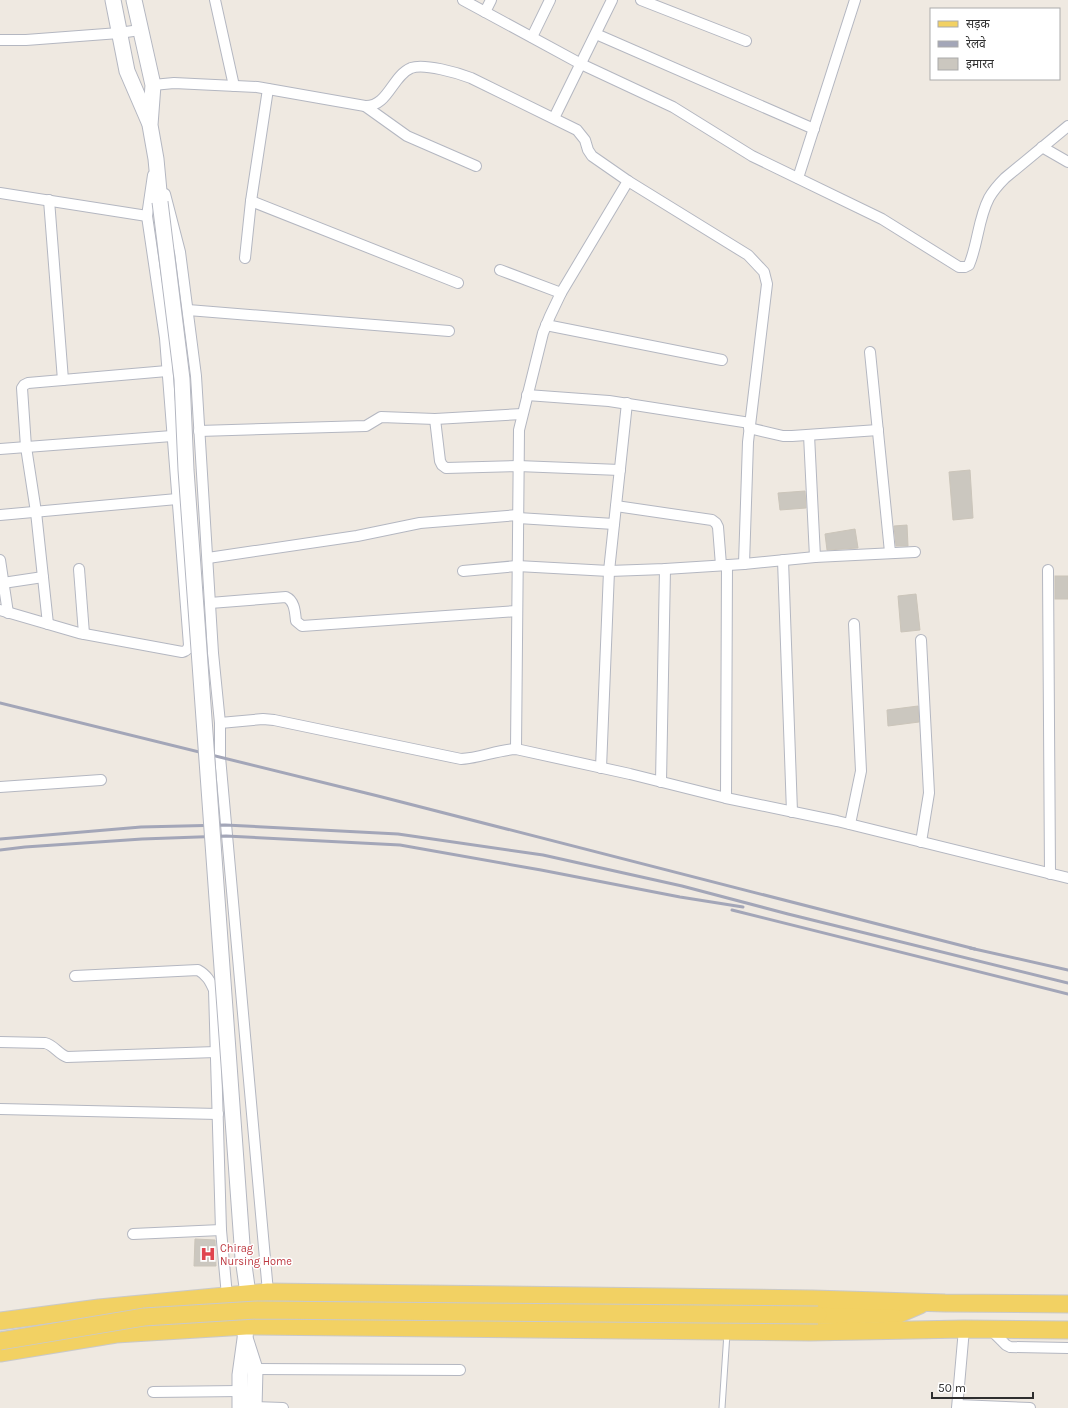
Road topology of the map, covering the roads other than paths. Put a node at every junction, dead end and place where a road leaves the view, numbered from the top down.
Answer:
1 (113, 0) edge
2 (134, 0) edge
3 (215, 0) edge
4 (463, 0) edge
5 (491, 0) edge
6 (550, 0) edge
7 (612, 0) edge
8 (641, 0) edge
9 (855, 0) edge
10 (485, 12) junction
11 (140, 30) junction
12 (120, 33) junction
13 (596, 34) junction
14 (532, 37) junction
15 (0, 40) edge
16 (746, 41) dead end
17 (580, 67) junction
18 (153, 85) junction
19 (234, 86) junction
20 (268, 89) junction
21 (366, 106) junction
22 (554, 118) junction
23 (150, 125) junction
24 (1068, 126) edge
25 (814, 129) junction
26 (1042, 147) junction
27 (156, 159) junction
28 (1068, 162) edge
29 (476, 166) dead end
30 (798, 178) junction
31 (628, 181) junction
32 (0, 193) edge
33 (49, 200) junction
34 (251, 201) junction
35 (147, 216) junction
36 (245, 258) dead end
37 (500, 270) dead end
38 (458, 282) dead end
39 (561, 293) junction
40 (188, 310) junction
41 (546, 325) junction
42 (449, 331) dead end
43 (870, 352) dead end
44 (722, 360) dead end
45 (168, 371) junction
46 (63, 380) junction
47 (527, 395) junction
48 (627, 403) junction
49 (522, 414) junction
50 (434, 419) junction
51 (750, 425) junction
52 (878, 430) junction
53 (199, 432) junction
54 (809, 435) junction
55 (172, 436) junction
56 (26, 447) junction
57 (0, 450) edge
58 (518, 466) junction
59 (620, 470) junction
60 (177, 499) junction
61 (616, 506) junction
62 (36, 512) junction
63 (0, 515) edge
64 (518, 516) junction
65 (614, 524) junction
66 (890, 552) junction
67 (915, 552) dead end
68 (816, 557) junction
69 (208, 558) junction
70 (783, 560) junction
71 (744, 564) junction
72 (724, 565) junction
73 (0, 566) edge
74 (517, 566) junction
75 (79, 569) dead end
76 (665, 569) junction
77 (1048, 570) dead end
78 (463, 571) dead end
79 (609, 571) junction
80 (43, 577) junction
81 (4, 583) junction
82 (210, 603) junction
83 (4, 611) edge
84 (517, 611) junction
85 (48, 624) junction
86 (854, 624) dead end
87 (84, 634) junction
88 (921, 640) dead end
89 (220, 723) junction
90 (516, 750) junction
91 (601, 768) junction
92 (100, 780) dead end
93 (662, 782) junction
94 (0, 787) edge
95 (726, 798) junction
96 (792, 812) junction
97 (850, 824) junction
98 (921, 842) junction
99 (1050, 874) junction
100 (1068, 878) edge
101 (75, 976) dead end
102 (0, 1042) edge
103 (216, 1052) junction
104 (0, 1109) edge
105 (218, 1114) junction
106 (222, 1230) junction
107 (133, 1234) dead end
108 (268, 1292) junction
109 (248, 1294) junction
110 (227, 1296) junction
111 (925, 1302) junction
112 (1068, 1304) edge
113 (899, 1314) junction
114 (0, 1321) edge
115 (964, 1329) junction
116 (921, 1330) junction
117 (991, 1330) junction
118 (1068, 1330) edge
119 (246, 1332) junction
120 (727, 1332) junction
121 (0, 1341) edge
122 (1068, 1348) edge
123 (0, 1353) edge
124 (255, 1369) junction
125 (460, 1370) dead end
126 (240, 1391) junction
127 (154, 1392) dead end
128 (958, 1407) edge
129 (249, 1408) edge
130 (283, 1408) edge
131 (722, 1408) edge
132 (1030, 1408) edge

1 - 12 main road
2 - 11 main road
3 - 19 street
4 - 10 street
5 - 10 street
6 - 14 street
7 - 13 street
8 - 16 street
9 - 25 street
10 - 14 street
11 - 12 street
11 - 18 main road
12 - 15 street
12 - 23 main road
13 - 17 street
13 - 25 street
14 - 17 street
17 - 22 street
17 - 30 street
18 - 19 street
18 - 23 main road
19 - 20 street
20 - 21 street
20 - 34 street
21 - 22 street
21 - 29 street
22 - 31 street
23 - 27 main road
24 - 26 street
25 - 30 street
26 - 28 street
26 - 30 street
27 - 35 street
27 - 40 street
27 - 109 main road, bridge
31 - 39 street
31 - 51 street
32 - 33 street
33 - 35 street
33 - 46 street
34 - 36 street
34 - 38 street
35 - 45 street
37 - 39 street
39 - 41 street
40 - 42 street
40 - 53 street
41 - 44 street
41 - 47 street
43 - 52 street
45 - 46 street
45 - 55 street
46 - 56 street
47 - 48 street
47 - 49 street
48 - 51 street
48 - 59 street
49 - 50 street
49 - 58 street
50 - 53 street
50 - 58 street
51 - 54 street
51 - 71 street
52 - 54 street
52 - 66 street
53 - 69 street
54 - 68 street
55 - 56 street
55 - 60 street
56 - 57 street
56 - 62 street
58 - 59 street
58 - 64 street
59 - 61 street
60 - 62 street
60 - 87 street
61 - 65 street
61 - 72 street
62 - 63 street
62 - 80 street
64 - 65 street
64 - 69 street
64 - 74 street
65 - 79 street
66 - 67 street
66 - 68 street
68 - 70 street
69 - 82 street
70 - 71 street
70 - 96 street
71 - 72 street
72 - 76 street
72 - 95 street
73 - 81 street
74 - 78 street
74 - 79 street
74 - 84 street
75 - 87 street
76 - 79 street
76 - 93 street
77 - 99 street
79 - 91 street
80 - 81 street
80 - 85 street
81 - 83 street
82 - 84 street
82 - 89 street
83 - 85 street
84 - 90 street
85 - 87 street
86 - 97 street
88 - 98 street
89 - 90 street
89 - 108 street
90 - 91 street
91 - 93 street
92 - 94 street
93 - 95 street
95 - 96 street
96 - 97 street
97 - 98 street
98 - 99 street
99 - 100 street
101 - 103 street
102 - 103 street
103 - 105 street
104 - 105 street
105 - 106 street
106 - 107 street
106 - 110 street
108 - 109 main road
108 - 111 main road
109 - 110 main road
109 - 119 main road
110 - 114 main road
111 - 112 main road
111 - 113 main road
113 - 116 main road
113 - 121 main road, bridge
115 - 116 main road
115 - 117 main road
115 - 128 street
116 - 120 main road
117 - 118 main road
117 - 122 street
119 - 120 main road
119 - 123 main road
119 - 124 main road
119 - 126 main road
120 - 131 lane
124 - 125 street
124 - 129 main road
126 - 127 street
126 - 129 main road
128 - 132 street
129 - 130 street

